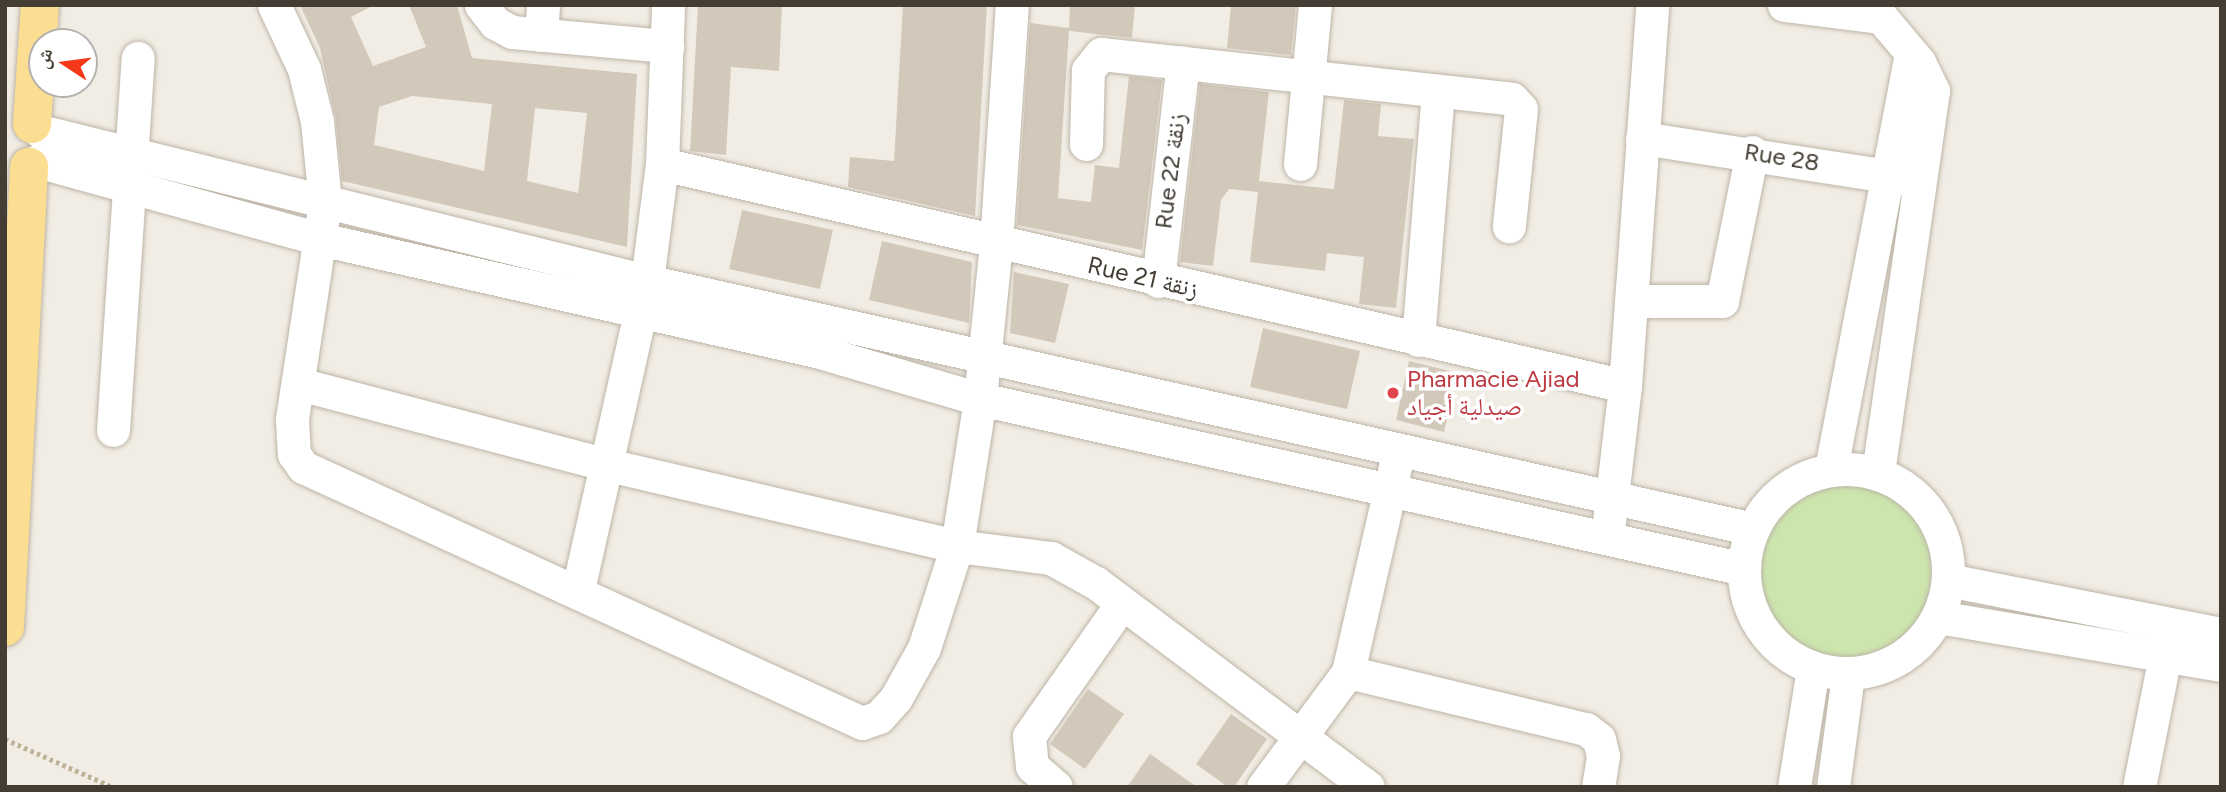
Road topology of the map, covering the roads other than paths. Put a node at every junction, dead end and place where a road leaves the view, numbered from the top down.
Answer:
1 (20, 5) edge
2 (40, 5) edge
3 (274, 5) edge
4 (481, 5) edge
5 (668, 5) edge
6 (1013, 5) edge
7 (1315, 5) edge
8 (1652, 5) edge
9 (1784, 5) edge
10 (542, 20) edge
11 (667, 46) junction
12 (1912, 55) junction
13 (138, 58) dead end
14 (1183, 62) junction
15 (1308, 75) junction
16 (1438, 91) junction
17 (1642, 138) junction
18 (1086, 144) dead end
19 (19, 151) edge
20 (1752, 152) junction
21 (133, 156) junction
22 (662, 164) junction
23 (1300, 164) dead end
24 (1885, 176) junction
25 (1921, 180) junction
26 (130, 191) junction
27 (325, 203) junction
28 (1509, 226) dead end
29 (320, 239) junction
30 (996, 244) junction
31 (1158, 281) junction
32 (644, 296) junction
33 (1631, 301) junction
34 (1418, 340) junction
35 (984, 355) junction
36 (299, 384) junction
37 (1625, 386) junction
38 (981, 399) junction
39 (113, 430) dead end
40 (1399, 449) junction
41 (608, 465) junction
42 (1831, 469) junction
43 (1878, 473) junction
44 (1391, 486) junction
45 (1612, 500) junction
46 (1753, 529) junction
47 (1608, 535) junction
48 (957, 547) junction
49 (1744, 569) junction
50 (1948, 580) junction
51 (578, 590) junction
52 (1122, 603) junction
53 (1938, 617) junction
54 (5, 627) edge
55 (2221, 634) edge
56 (2168, 642) junction
57 (2221, 664) edge
58 (1813, 668) junction
59 (1348, 672) junction
60 (1848, 674) junction
61 (1298, 737) junction
62 (1056, 787) edge
63 (1263, 787) edge
64 (1368, 787) edge
65 (1598, 787) edge
66 (1794, 787) edge
67 (1833, 787) edge
68 (2139, 787) edge

1 - 19 main road
2 - 19 main road
3 - 27 street
4 - 10 street
5 - 11 street
6 - 30 street
7 - 15 street
8 - 17 street
9 - 12 street
10 - 11 street
11 - 22 street
12 - 24 street
12 - 25 street
13 - 21 street
14 - 15 street
14 - 18 street
14 - 31 street, Rue 22 زنقة
15 - 16 street
15 - 23 street
16 - 28 street
16 - 34 street
17 - 20 street, Rue 28
17 - 33 street
19 - 21 street
19 - 26 street
19 - 54 main road
20 - 24 street, Rue 28
20 - 33 street
21 - 26 street
21 - 27 street
22 - 30 street, Rue 21 زنقة
22 - 32 street
24 - 25 street, Rue 28
24 - 42 street
25 - 43 street
26 - 29 street
26 - 39 street
27 - 29 street
27 - 32 street
29 - 32 street
29 - 36 street
30 - 31 street, Rue 21 زنقة
30 - 35 street
31 - 34 street, Rue 21 زنقة
32 - 35 street
32 - 38 street
32 - 41 street
33 - 37 street
34 - 37 street, Rue 21 زنقة
35 - 38 street
35 - 40 street
36 - 41 street
36 - 51 street
37 - 45 street
38 - 44 street
38 - 48 street
40 - 44 street
40 - 45 street
41 - 48 street
41 - 51 street
42 - 43 street
42 - 46 street
43 - 50 street
44 - 47 street
44 - 59 street
45 - 46 street
45 - 47 street
46 - 49 street
47 - 49 street
48 - 51 street
48 - 52 street
49 - 58 street
50 - 53 street
50 - 56 street
52 - 61 street
52 - 62 street
53 - 56 street
53 - 60 street
55 - 56 street
56 - 57 street
56 - 68 street
58 - 60 street
58 - 66 street
59 - 61 street
59 - 65 street
60 - 67 street
61 - 63 street
61 - 64 street

